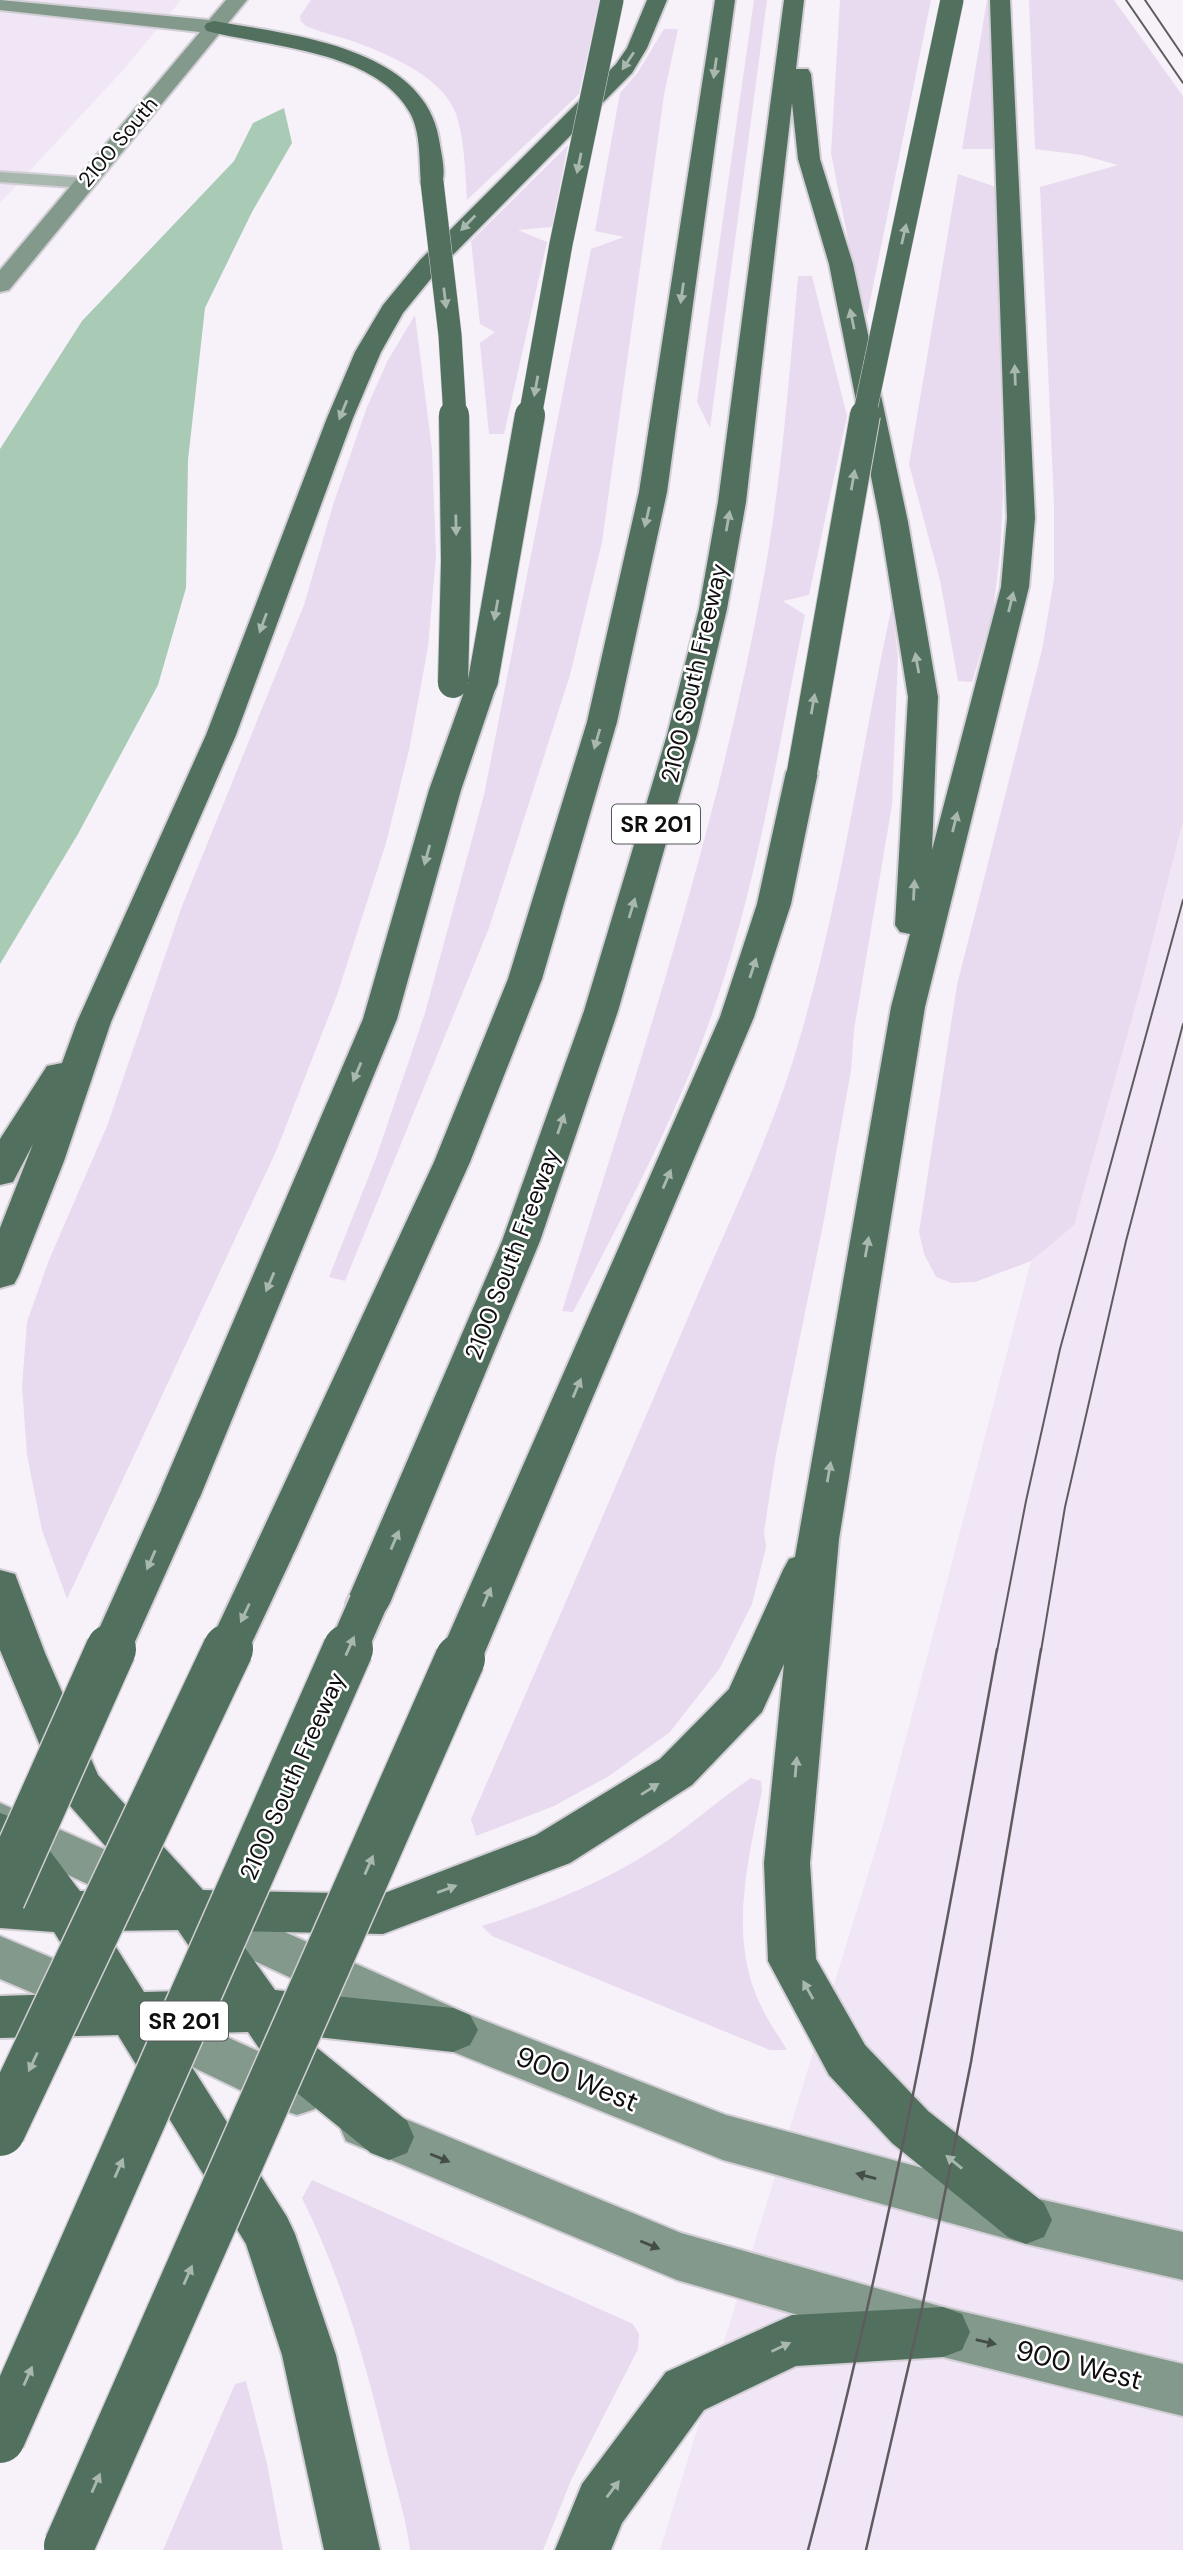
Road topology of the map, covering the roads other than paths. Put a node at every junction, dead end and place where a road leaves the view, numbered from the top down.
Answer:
1 (237, 0) edge
2 (612, 0) edge
3 (657, 0) edge
4 (725, 0) edge
5 (952, 0) edge
6 (1000, 0) edge
7 (794, 3) edge
8 (0, 4) edge
9 (214, 27) junction
10 (0, 177) edge
11 (85, 183) junction
12 (0, 285) edge
13 (444, 790) junction
14 (908, 1007) junction
15 (94, 1022) junction
16 (0, 1173) edge
17 (0, 1275) edge
18 (818, 1539) junction
19 (0, 1586) edge
20 (0, 1822) edge
21 (0, 1832) edge
22 (0, 1898) edge
23 (0, 1908) edge
24 (191, 1910) junction
25 (67, 1911) junction
26 (0, 1957) edge
27 (260, 2010) junction
28 (134, 2015) junction
29 (0, 2017) edge
30 (453, 2030) junction
31 (0, 2131) edge
32 (389, 2137) junction
33 (1026, 2220) junction
34 (1183, 2256) edge
35 (943, 2332) junction
36 (1183, 2390) edge
37 (0, 2438) edge
38 (68, 2548) edge
39 (352, 2550) edge
40 (583, 2550) edge

1 - 9 main road, 2100 South
2 -> 13 highway, bridge
3 -> 15 highway
4 -> 31 highway, SR 201, bridge
38 -> 5 highway, bridge
14 -> 6 highway
14 -> 7 highway
37 -> 7 highway, 2100 South Freeway / SR 201, bridge
8 - 9 main road
9 - 11 main road, 2100 South
9 -> 13 highway, bridge
10 - 11 lane
11 - 12 main road, 2100 South
13 -> 22 highway, bridge
18 -> 14 highway
15 - 16 highway
15 - 17 highway
24 -> 18 highway
33 -> 18 highway
19 - 24 highway
20 - 24 main road, 900 West
21 - 25 highway
23 - 25 highway
24 - 25 highway
24 - 27 highway
24 - 30 main road, 900 West
25 - 28 highway
26 - 28 main road, 900 West
27 - 28 highway
27 - 30 highway
27 - 32 highway
28 - 29 highway
28 - 32 main road, 900 West
28 - 39 highway
33 -> 30 main road, 900 West
32 -> 35 main road, 900 West
33 - 34 main road, 900 West
35 -> 36 main road, 900 West
40 -> 35 highway

